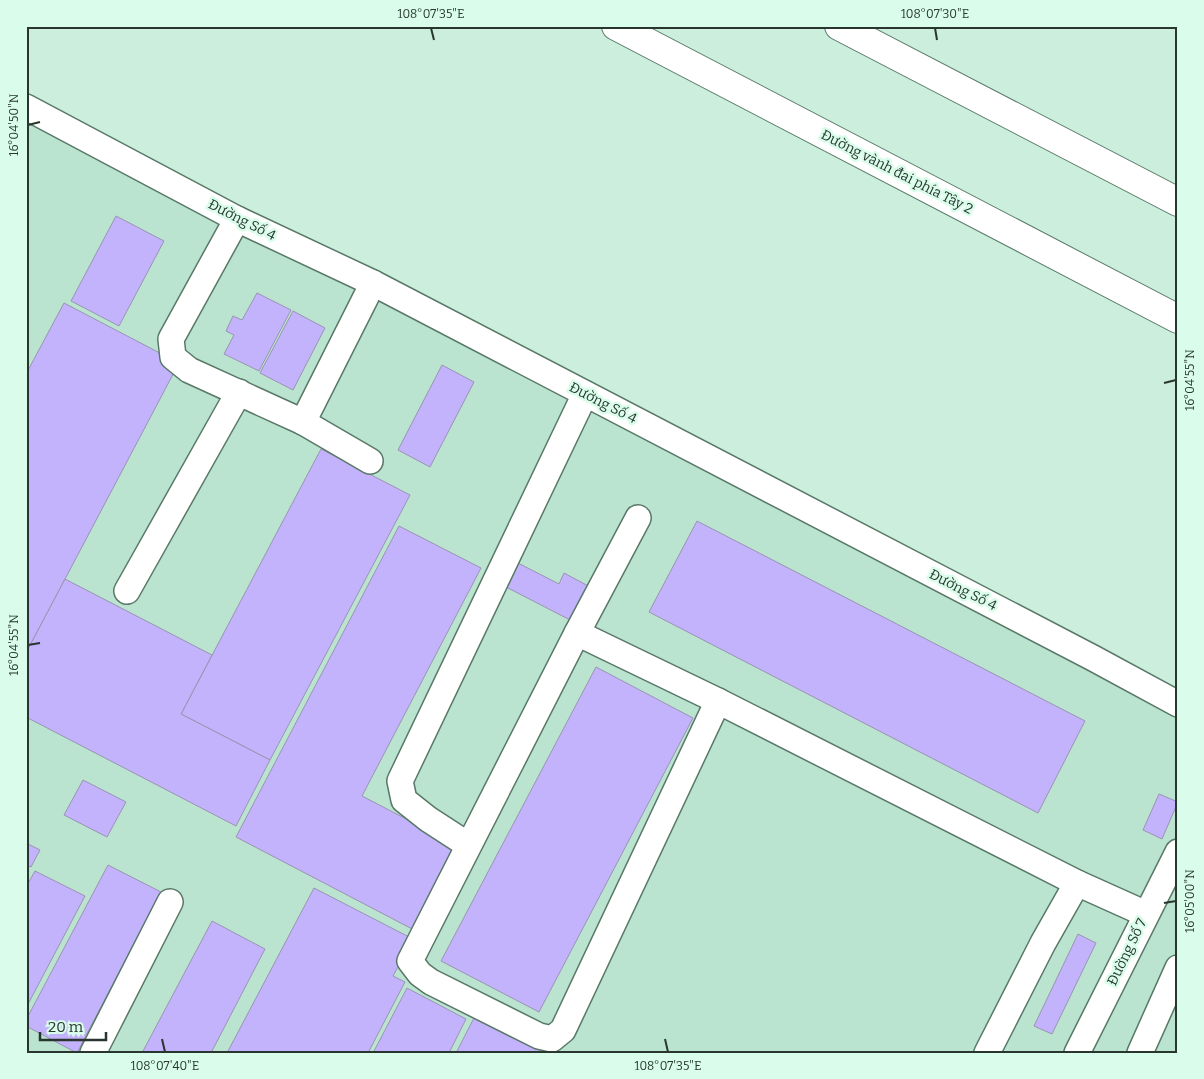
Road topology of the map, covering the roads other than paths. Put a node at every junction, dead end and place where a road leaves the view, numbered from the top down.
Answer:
1 (616, 26) edge
2 (839, 26) edge
3 (26, 107) edge
4 (1178, 202) edge
5 (237, 219) junction
6 (373, 283) junction
7 (1178, 319) edge
8 (239, 392) junction
9 (585, 394) junction
10 (303, 422) junction
11 (370, 460) dead end
12 (638, 518) dead end
13 (127, 591) dead end
14 (576, 633) junction
15 (718, 701) junction
16 (1178, 704) edge
17 (468, 845) junction
18 (1178, 852) edge
19 (1077, 882) junction
20 (170, 902) dead end
21 (1146, 914) junction
22 (1178, 968) edge
23 (92, 1053) edge
24 (987, 1053) edge
25 (1077, 1053) edge
26 (1140, 1053) edge

1 - 7 main road, Đường vành đai phía Tây 2
2 - 4 main road
3 - 5 street, Đường Số 4
5 - 6 street, Đường Số 4
5 - 8 street
6 - 9 street, Đường Số 4
6 - 10 street
8 - 10 street
8 - 13 street
9 - 16 street, Đường Số 4
9 - 17 street
10 - 11 street
12 - 14 street
14 - 15 street
14 - 17 street
15 - 17 street
15 - 19 street
18 - 21 street, Đường Số 7
19 - 21 street
19 - 24 street
20 - 23 street
21 - 25 street, Đường Số 7
22 - 26 street

